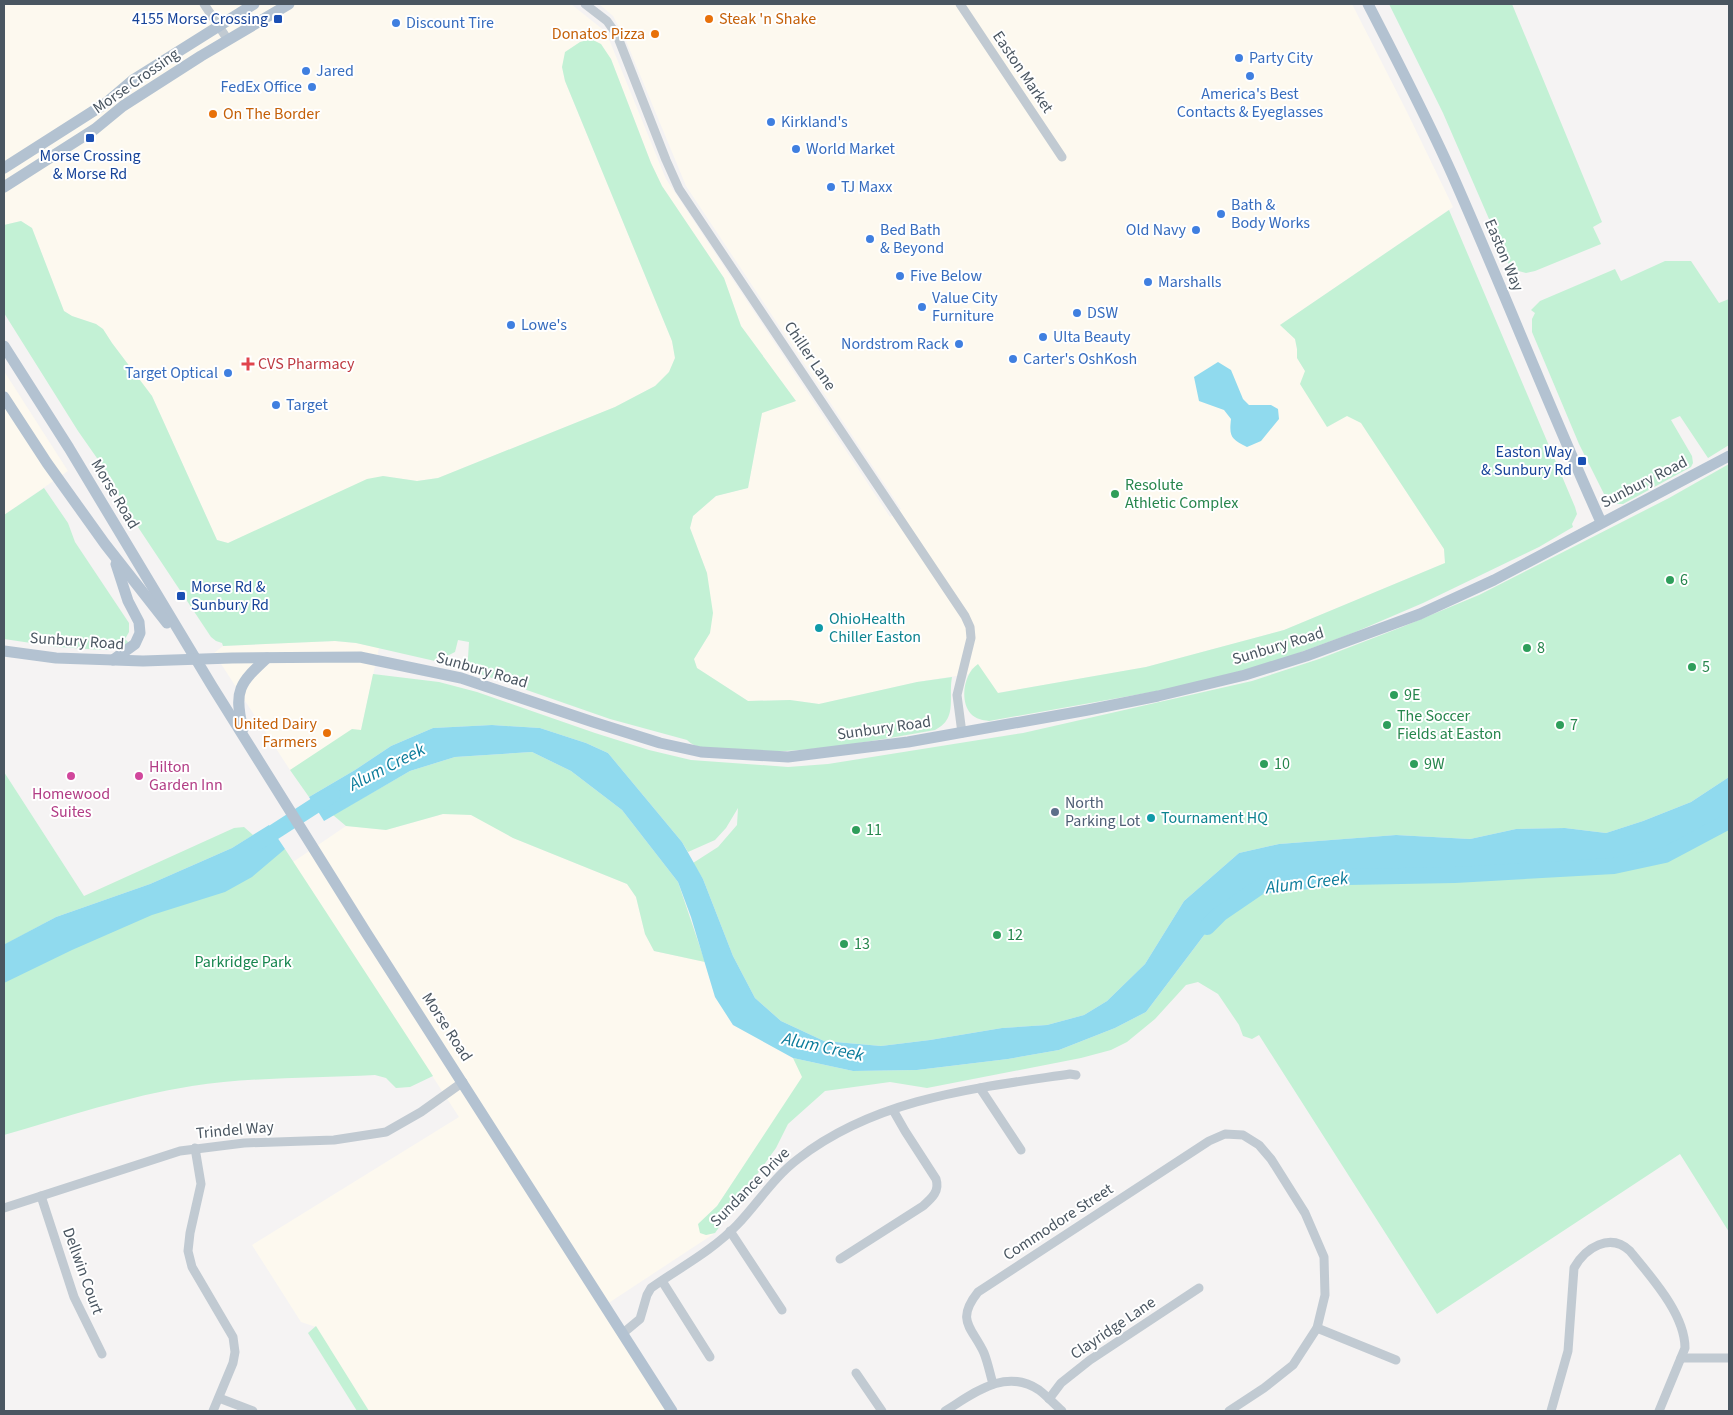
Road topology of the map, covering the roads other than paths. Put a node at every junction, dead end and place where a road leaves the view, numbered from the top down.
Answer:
1 (204, 4) edge
2 (254, 4) edge
3 (289, 4) edge
4 (585, 4) edge
5 (960, 4) edge
6 (1368, 4) edge
7 (219, 26) junction
8 (228, 40) junction
9 (1062, 157) dead end
10 (4, 168) edge
11 (4, 187) edge
12 (4, 346) edge
13 (4, 397) edge
14 (1729, 456) edge
15 (1601, 522) junction
16 (112, 555) junction
17 (4, 651) edge
18 (268, 658) junction
19 (196, 659) junction
20 (113, 660) junction
21 (962, 733) junction
22 (246, 740) junction
23 (1076, 1075) dead end
24 (463, 1082) junction
25 (980, 1088) junction
26 (893, 1110) junction
27 (195, 1148) junction
28 (1021, 1150) dead end
29 (41, 1196) junction
30 (4, 1208) edge
31 (730, 1231) junction
32 (840, 1259) dead end
33 (662, 1280) junction
34 (1199, 1288) dead end
35 (782, 1310) dead end
36 (1317, 1328) junction
37 (622, 1334) junction
38 (102, 1354) dead end
39 (710, 1357) dead end
40 (1681, 1358) junction
41 (1729, 1358) edge
42 (1396, 1360) dead end
43 (856, 1373) dead end
44 (993, 1384) junction
45 (219, 1398) junction
46 (1049, 1399) junction
47 (213, 1411) edge
48 (253, 1411) edge
49 (672, 1411) edge
50 (882, 1411) edge
51 (945, 1411) edge
52 (1062, 1411) edge
53 (1229, 1411) edge
54 (1551, 1411) edge
55 (1659, 1411) edge

1 - 7 street
2 - 7 main road, Morse Crossing
3 - 8 main road, Morse Crossing
4 - 21 street, Chiller Lane
5 - 9 street, Easton Market
6 - 15 main road, Easton Way
7 - 8 street
7 - 10 main road, Morse Crossing
8 - 11 main road, Morse Crossing
12 - 19 main road, Morse Road
13 - 16 main road, Morse Road
14 - 15 main road, Sunbury Road
15 - 21 main road, Sunbury Road
16 - 19 main road, Morse Road
16 - 20 main road
17 - 20 main road, Sunbury Road
18 - 19 main road, Sunbury Road
18 - 21 main road, Sunbury Road
18 - 22 main road
19 - 20 main road, Sunbury Road
19 - 22 main road, Morse Road
22 - 24 main road, Morse Road
23 - 25 street, Sundance Drive
24 - 27 street, Trindel Way
24 - 37 main road, Morse Road
25 - 26 street, Sundance Drive
25 - 28 street
26 - 31 street, Sundance Drive
26 - 32 street
27 - 29 street, Trindel Way
27 - 45 street
29 - 30 street, Trindel Way
29 - 38 street, Dellwin Court
31 - 33 street, Sundance Drive
31 - 35 street
33 - 37 street, Sundance Drive
33 - 39 street
34 - 46 street, Clayridge Lane
36 - 42 street
36 - 44 street, Commodore Street
36 - 53 street
37 - 49 main road, Morse Road
40 - 41 street
40 - 54 street
40 - 55 street
43 - 50 street
44 - 46 street
44 - 51 street
45 - 47 street
45 - 48 street
46 - 52 street

